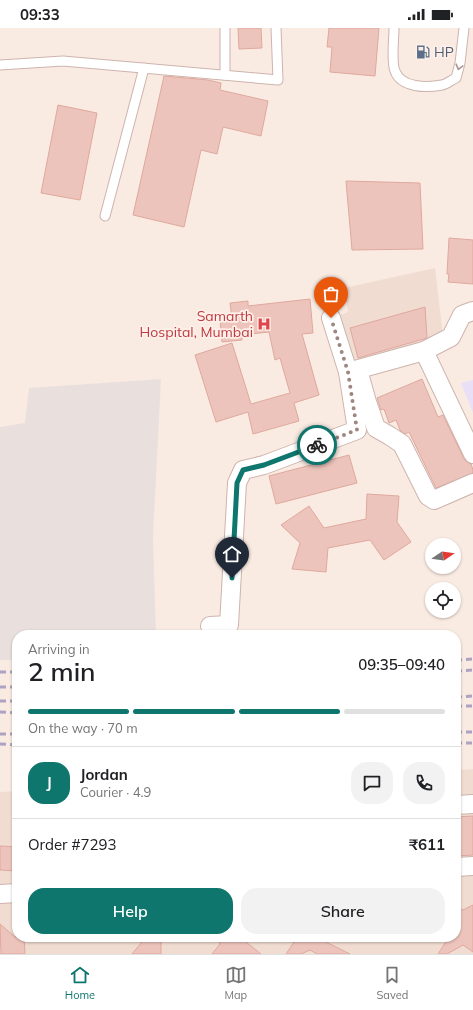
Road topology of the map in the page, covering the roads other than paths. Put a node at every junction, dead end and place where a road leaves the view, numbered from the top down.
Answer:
1 (225, 28) edge
2 (276, 28) edge
3 (394, 28) edge
4 (464, 28) edge
5 (0, 65) edge
6 (144, 68) junction
7 (226, 75) junction
8 (105, 216) dead end
9 (473, 311) edge
10 (331, 318) dead end
11 (424, 351) junction
12 (353, 371) junction
13 (473, 454) edge
14 (473, 483) edge
15 (210, 626) dead end
16 (473, 804) edge
17 (461, 805) edge
18 (473, 866) edge
19 (461, 867) edge
20 (12, 893) edge
21 (0, 894) edge

1 - 7 lane
2 - 7 lane
4 -> 3 lane
5 - 6 lane
6 - 7 lane
6 - 8 lane
9 - 11 street
10 - 12 street
11 - 12 street
11 - 13 street
12 - 14 street
12 - 15 street
16 - 17 street
18 - 19 street
20 - 21 street

